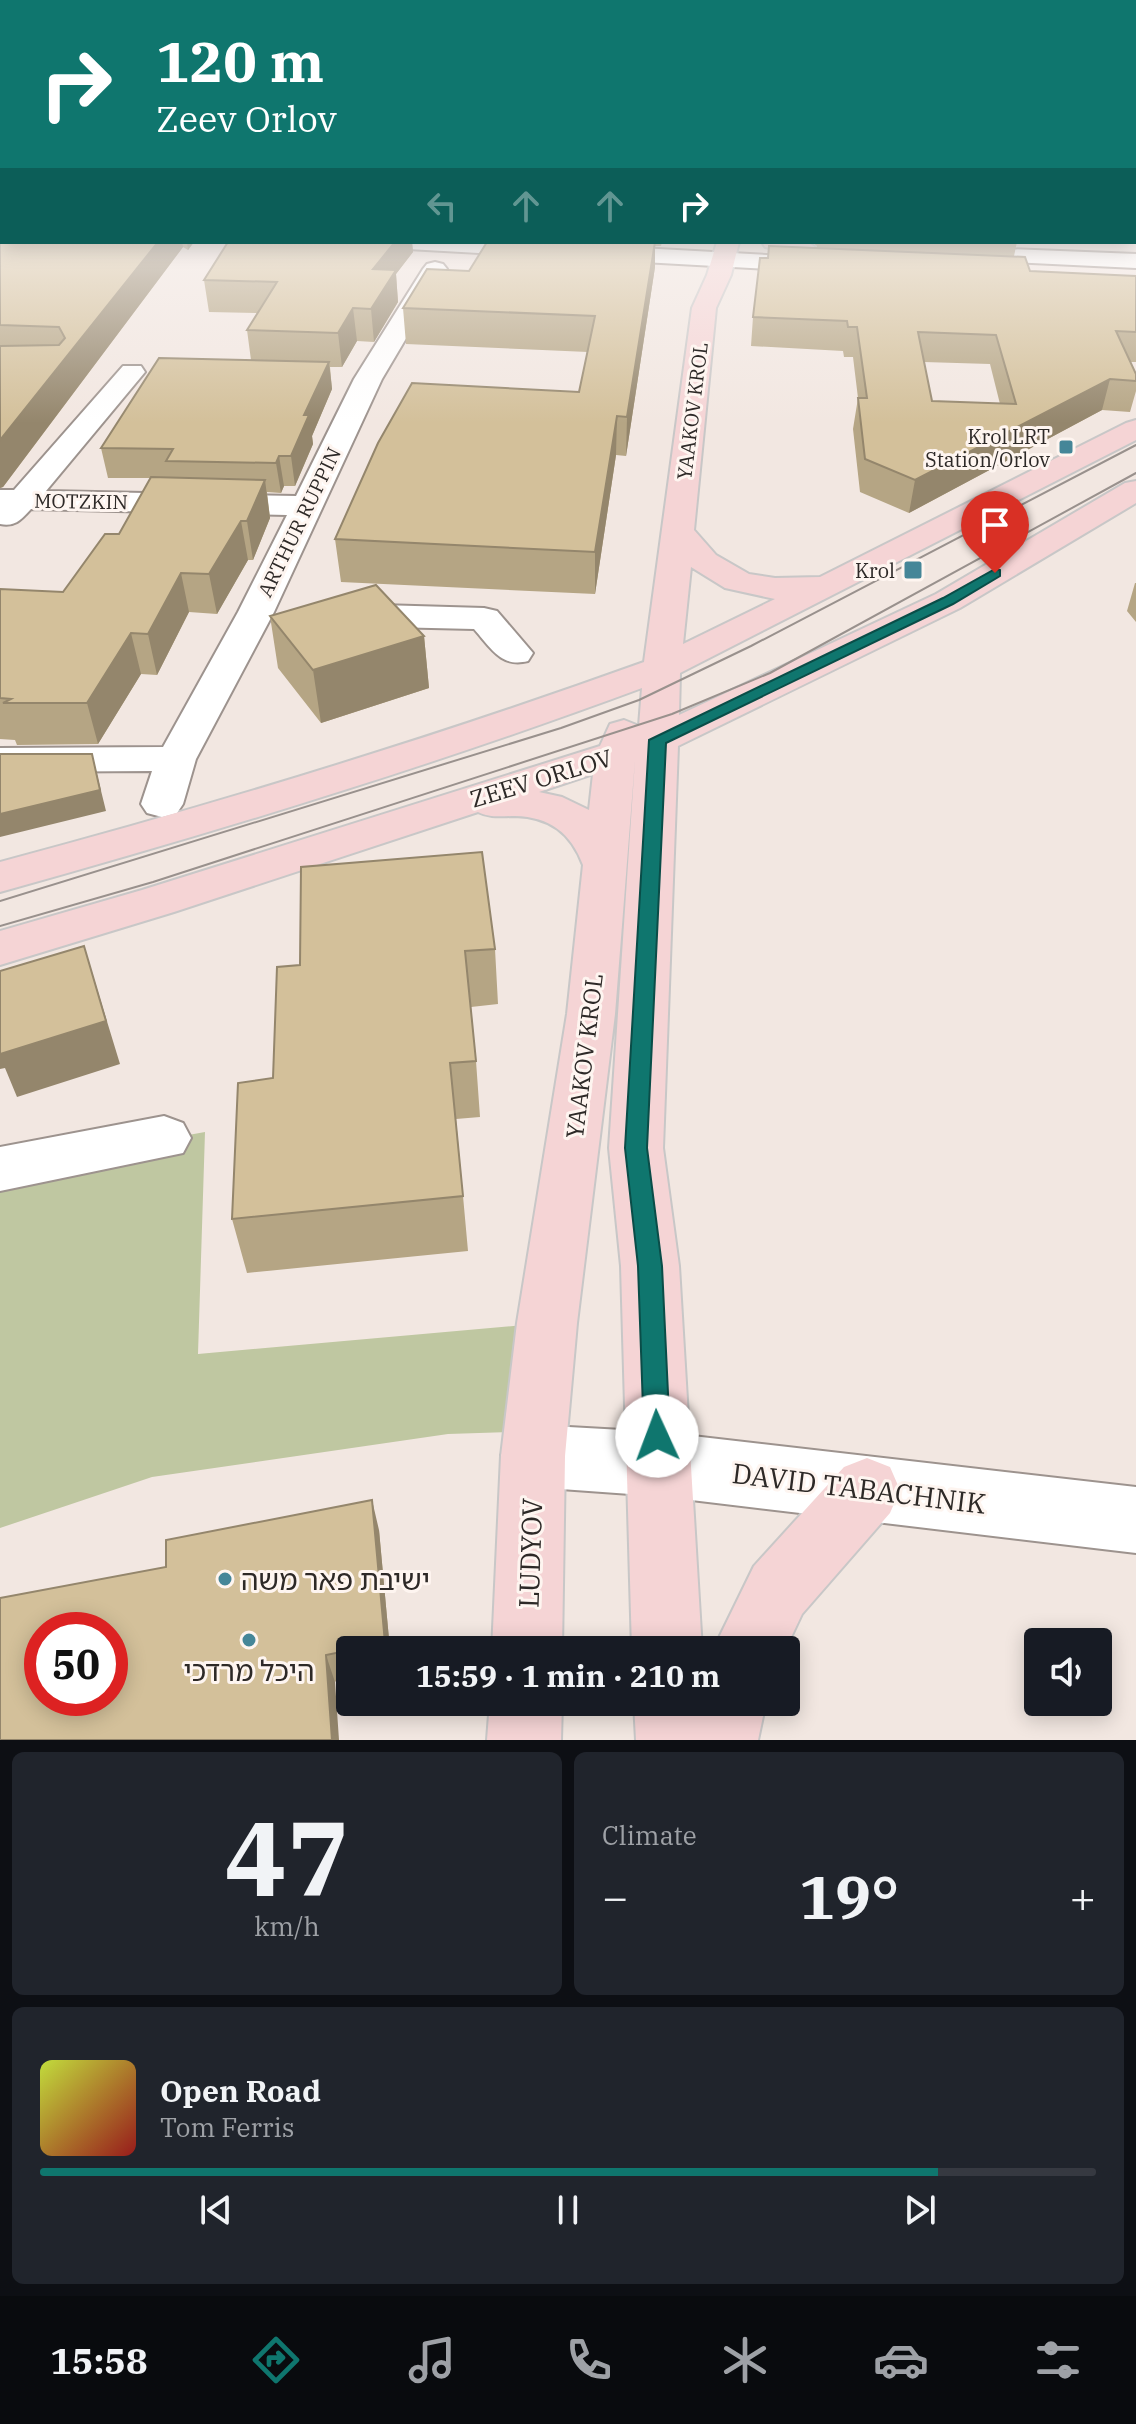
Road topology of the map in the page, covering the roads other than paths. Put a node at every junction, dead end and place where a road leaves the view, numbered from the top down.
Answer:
1 (438, 260) edge
2 (698, 260) edge
3 (721, 260) edge
4 (1136, 261) edge
5 (1136, 280) edge
6 (706, 298) junction
7 (132, 372) dead end
8 (1136, 429) edge
9 (1136, 490) edge
10 (11, 500) edge
11 (307, 506) junction
12 (0, 525) edge
13 (678, 530) junction
14 (831, 585) junction
15 (286, 613) junction
16 (515, 653) dead end
17 (662, 668) junction
18 (637, 748) junction
19 (176, 759) junction
20 (0, 760) edge
21 (162, 804) dead end
22 (424, 815) junction
23 (605, 866) junction
24 (0, 877) edge
25 (0, 948) edge
26 (164, 1138) dead end
27 (0, 1169) edge
28 (533, 1456) junction
29 (658, 1464) junction
30 (867, 1490) junction
31 (1136, 1520) edge
32 (527, 1636) edge
33 (666, 1636) edge
34 (755, 1636) edge
35 (525, 1716) edge
36 (671, 1716) edge
37 (727, 1716) edge
38 (524, 1740) edge
39 (673, 1740) edge
40 (721, 1740) edge

1 - 11 street, ARTHUR RUPPIN
2 - 6 main road, YAAKOV KROL
3 - 6 main road, YAAKOV KROL
4 - 5 street
6 - 13 main road, YAAKOV KROL
7 - 10 street
8 - 14 main road
9 - 18 main road, ZEEV ORLOV
10 - 11 street, MOTZKIN
10 - 12 street
11 - 15 street, ARTHUR RUPPIN
13 - 14 main road
13 - 17 main road, YAAKOV KROL
14 - 17 main road
15 - 16 street
15 - 19 street, ARTHUR RUPPIN
17 - 18 main road, YAAKOV KROL
17 - 24 main road
18 - 22 main road, ZEEV ORLOV
18 - 23 main road, YAAKOV KROL
18 - 29 main road, YAAKOV KROL
19 - 20 street
19 - 21 street, ARTHUR RUPPIN
22 - 23 main road
22 - 25 main road, ZEEV ORLOV
23 - 28 main road, YAAKOV KROL
26 - 27 street
28 - 29 street, DAVID TABACHNIK
28 - 32 main road, LUDYOV
29 - 30 street, DAVID TABACHNIK
29 - 33 main road
30 - 31 street, DAVID TABACHNIK
30 - 34 main road
35 - 38 main road
36 - 39 main road
37 - 40 main road

